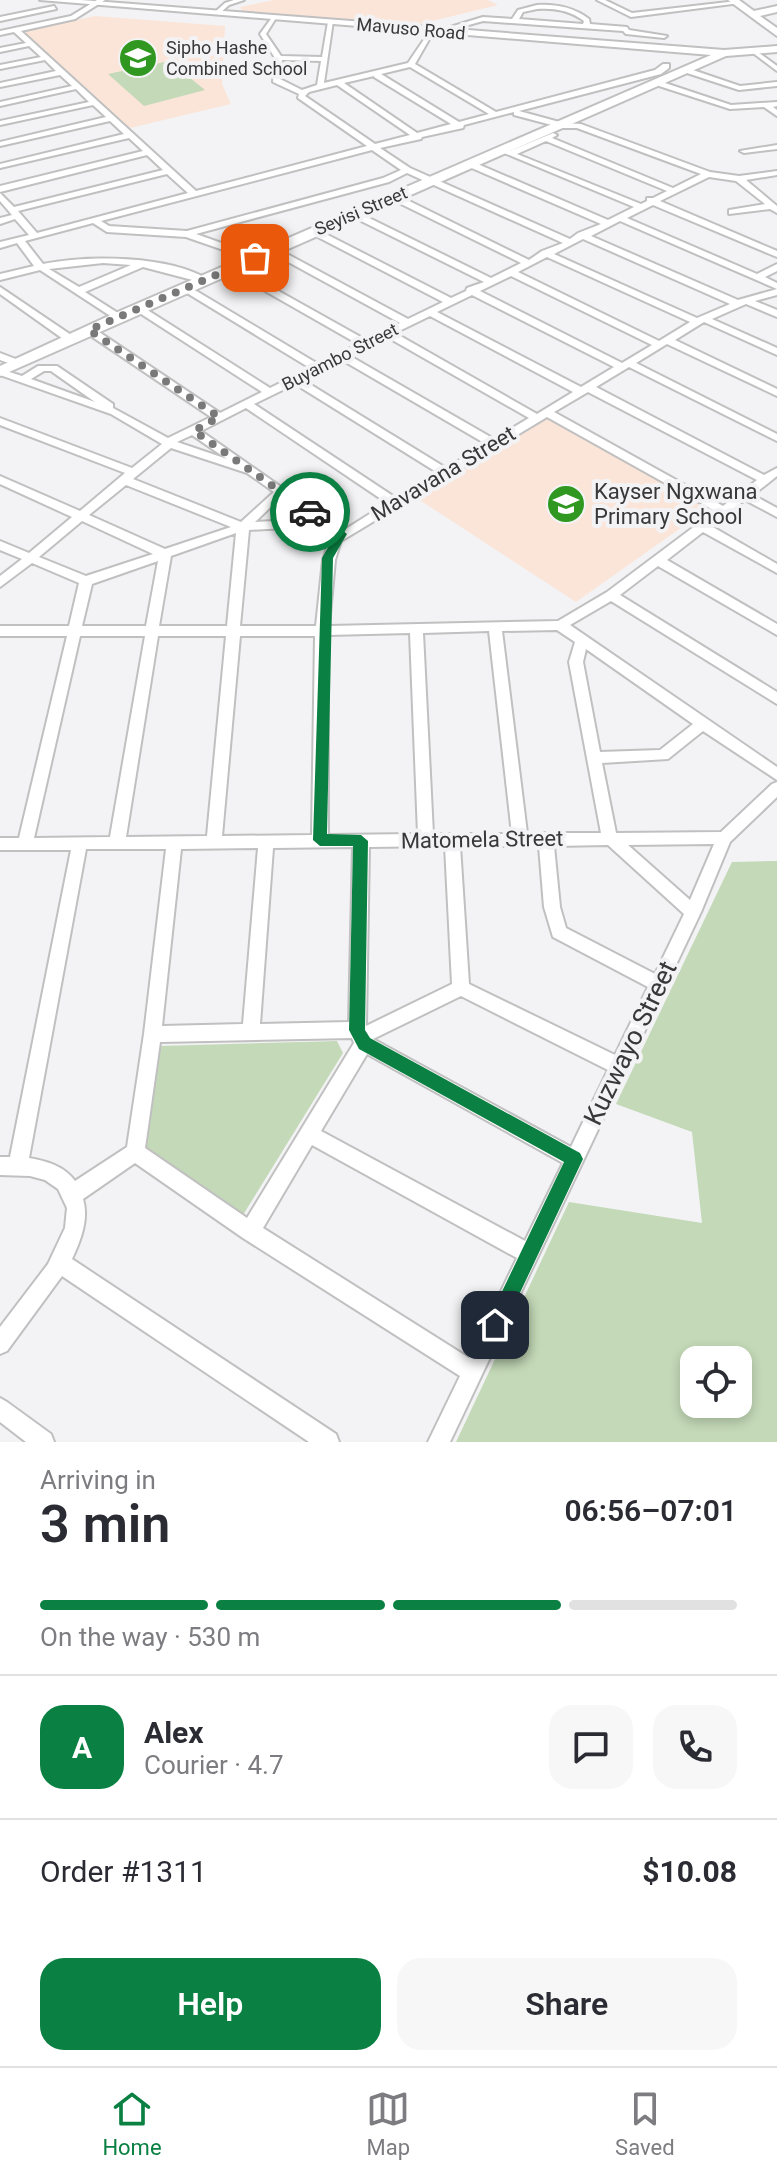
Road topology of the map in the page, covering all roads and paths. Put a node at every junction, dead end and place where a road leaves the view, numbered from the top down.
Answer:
1 (45, 0) edge
2 (241, 0) edge
3 (622, 0) edge
4 (677, 0) edge
5 (602, 1) edge
6 (100, 2) edge
7 (735, 2) edge
8 (54, 3) edge
9 (689, 9) junction
10 (777, 9) edge
11 (217, 13) junction
12 (631, 15) junction
13 (751, 15) junction
14 (273, 18) junction
15 (0, 19) edge
16 (515, 20) junction
17 (331, 22) junction
18 (586, 26) junction
19 (16, 30) junction
20 (626, 30) junction
21 (436, 31) junction
22 (0, 33) edge
23 (777, 33) edge
24 (664, 36) dead end
25 (30, 44) junction
26 (622, 45) junction
27 (777, 49) edge
28 (0, 50) edge
29 (697, 50) junction
30 (750, 52) junction
31 (724, 53) junction
32 (45, 58) junction
33 (279, 58) junction
34 (324, 59) junction
35 (706, 62) junction
36 (411, 65) junction
37 (666, 66) dead end
38 (0, 67) edge
39 (777, 69) edge
40 (687, 70) junction
41 (62, 72) junction
42 (377, 75) junction
43 (339, 83) junction
44 (659, 83) junction
45 (777, 84) edge
46 (0, 85) edge
47 (77, 87) junction
48 (320, 87) junction
49 (301, 95) junction
50 (94, 103) junction
51 (0, 104) edge
52 (777, 104) edge
53 (766, 105) junction
54 (509, 113) junction
55 (777, 114) edge
56 (497, 116) junction
57 (112, 118) junction
58 (0, 123) edge
59 (460, 126) junction
60 (564, 126) junction
61 (131, 135) junction
62 (418, 137) junction
63 (545, 138) junction
64 (0, 144) edge
65 (777, 147) edge
66 (374, 149) junction
67 (506, 151) junction
68 (744, 151) dead end
69 (150, 152) junction
70 (470, 164) junction
71 (0, 166) edge
72 (407, 170) junction
73 (170, 171) junction
74 (777, 173) edge
75 (708, 174) junction
76 (739, 179) junction
77 (432, 181) junction
78 (0, 189) edge
79 (671, 190) junction
80 (195, 195) junction
81 (0, 196) edge
82 (394, 197) junction
83 (650, 200) junction
84 (773, 203) edge
85 (639, 206) junction
86 (732, 212) dead end
87 (15, 213) junction
88 (354, 214) junction
89 (618, 217) junction
90 (94, 220) junction
91 (0, 221) edge
92 (605, 222) junction
93 (315, 232) junction
94 (187, 234) junction
95 (34, 235) junction
96 (581, 235) junction
97 (19, 240) junction
98 (567, 241) junction
99 (0, 245) edge
100 (273, 250) junction
101 (545, 253) junction
102 (777, 254) edge
103 (255, 258) junction
104 (145, 262) junction
105 (526, 262) junction
106 (39, 266) junction
107 (777, 267) edge
108 (231, 268) junction
109 (509, 271) junction
110 (0, 277) edge
111 (759, 277) junction
112 (204, 280) junction
113 (489, 281) junction
114 (777, 286) edge
115 (185, 288) junction
116 (0, 290) edge
117 (81, 290) junction
118 (470, 290) junction
119 (777, 292) edge
120 (449, 301) junction
121 (741, 301) junction
122 (138, 308) junction
123 (429, 312) junction
124 (777, 314) edge
125 (118, 317) junction
126 (701, 320) junction
127 (407, 323) junction
128 (89, 330) junction
129 (387, 333) junction
130 (70, 339) junction
131 (664, 342) junction
132 (365, 344) junction
133 (0, 349) edge
134 (777, 352) edge
135 (342, 356) junction
136 (9, 359) edge
137 (625, 365) junction
138 (318, 368) junction
139 (0, 372) edge
140 (23, 380) junction
141 (296, 380) junction
142 (584, 389) junction
143 (269, 392) junction
144 (777, 393) edge
145 (247, 404) junction
146 (115, 412) junction
147 (542, 415) junction
148 (219, 417) junction
149 (0, 421) edge
150 (194, 431) junction
151 (777, 438) edge
152 (168, 443) junction
153 (492, 443) junction
154 (252, 471) junction
155 (777, 471) edge
156 (445, 472) junction
157 (128, 476) junction
158 (0, 480) edge
159 (765, 480) junction
160 (281, 491) junction
161 (746, 496) junction
162 (394, 502) junction
163 (724, 511) junction
164 (777, 513) edge
165 (81, 516) junction
166 (325, 522) junction
167 (243, 527) junction
168 (703, 527) junction
169 (341, 534) junction
170 (0, 545) edge
171 (165, 554) junction
172 (28, 557) junction
173 (658, 560) junction
174 (777, 569) edge
175 (86, 581) junction
176 (0, 583) edge
177 (611, 595) junction
178 (560, 625) junction
179 (495, 628) junction
180 (416, 629) junction
181 (777, 630) edge
182 (0, 631) edge
183 (232, 631) junction
184 (323, 631) junction
185 (74, 632) junction
186 (154, 632) junction
187 (581, 643) junction
188 (777, 699) edge
189 (701, 725) junction
190 (596, 758) junction
191 (777, 774) edge
192 (777, 788) edge
193 (609, 837) junction
194 (520, 838) junction
195 (546, 838) junction
196 (724, 838) junction
197 (426, 839) junction
198 (452, 839) junction
199 (320, 840) junction
200 (361, 841) junction
201 (214, 842) junction
202 (266, 842) junction
203 (25, 843) junction
204 (80, 843) junction
205 (117, 843) junction
206 (174, 843) junction
207 (0, 844) edge
208 (693, 912) junction
209 (658, 984) junction
210 (461, 988) junction
211 (251, 1031) junction
212 (153, 1034) junction
213 (361, 1037) junction
214 (619, 1066) junction
215 (311, 1135) junction
216 (135, 1152) junction
217 (574, 1159) junction
218 (9, 1166) edge
219 (73, 1194) junction
220 (250, 1231) junction
221 (530, 1254) junction
222 (58, 1262) junction
223 (0, 1344) edge
224 (472, 1372) junction
225 (0, 1409) edge
226 (43, 1442) edge
227 (328, 1442) edge
228 (439, 1442) edge

1 - 8 street, Mavuso Road
2 - 11 street
3 - 5 street
4 - 9 street
5 - 12 street
6 - 8 street, Mavuso Road
6 - 11 street, Mavuso Road
6 - 19 street
7 - 9 street
7 - 13 street
8 - 15 street
9 - 12 street
10 - 13 street
11 - 14 street, Mavuso Road
12 - 20 street
13 - 23 street
14 - 17 street, Mavuso Road
14 - 33 street
16 - 18 street
16 - 18 street
16 - 21 street
17 - 21 street, Mavuso Road
17 - 34 street
18 - 20 street
19 - 22 street
19 - 25 street
20 - 24 street
20 - 26 street
21 - 26 street, Mavuso Road
21 - 36 street
25 - 28 street
25 - 32 street
26 - 29 street, Mavuso Road
27 - 30 street, Mavuso Road
29 - 31 street, Mavuso Road
29 - 35 street
30 - 31 street, Mavuso Road
30 - 35 street
30 - 39 street
31 - 35 street, Seyisi Street
32 - 38 street
32 - 41 street
33 - 34 street
33 - 49 street
34 - 48 street
35 - 40 street, Seyisi Street
36 - 42 street
36 - 56 street
37 - 54 street
40 - 44 street, Seyisi Street
40 - 45 street
41 - 46 street
41 - 47 street
42 - 43 street
42 - 59 street
43 - 48 street
43 - 62 street
44 - 53 street
44 - 60 street, Seyisi Street
47 - 50 street
47 - 51 street
48 - 49 street
49 - 66 street
50 - 57 street
50 - 58 street
52 - 53 street
53 - 55 street
54 - 56 street
54 - 60 street
56 - 59 street
57 - 61 street
57 - 64 street
59 - 62 street
60 - 63 street
60 - 67 street, Seyisi Street
60 - 75 street
61 - 69 street
61 - 71 street
62 - 66 street
63 - 67 street
63 - 79 street
65 - 68 street
66 - 72 street
66 - 80 street
67 - 70 street, Seyisi Street
67 - 85 street
69 - 73 street
69 - 78 street
70 - 77 street, Seyisi Street
70 - 92 street
72 - 77 street
72 - 94 street
73 - 80 street
73 - 87 street
74 - 76 street
75 - 76 street
75 - 79 street, Buyambo Street
76 - 84 street
77 - 82 street, Seyisi Street
77 - 98 street
79 - 83 street, Buyambo Street
80 - 90 street
81 - 87 street
82 - 88 street, Seyisi Street
82 - 105 street
83 - 85 street, Buyambo Street
83 - 102 street
84 - 86 street
85 - 89 street, Buyambo Street
87 - 91 street
87 - 95 street
88 - 93 street, Seyisi Street
88 - 113 street
89 - 92 street, Buyambo Street
89 - 111 street
90 - 94 street
90 - 95 street
92 - 96 street, Buyambo Street
93 - 100 street, Seyisi Street
93 - 120 street
94 - 103 street
95 - 97 street
96 - 98 street, Buyambo Street
96 - 121 street
97 - 99 street
97 - 106 street
98 - 101 street, Buyambo Street
100 - 103 street, Seyisi Street
100 - 127 street
101 - 105 street, Buyambo Street
101 - 126 street
103 - 108 street, Seyisi Street
104 - 106 street
104 - 112 street
104 - 117 street
105 - 109 street, Buyambo Street
106 - 110 street
106 - 117 street
107 - 111 street
108 - 112 street, Seyisi Street
108 - 132 street
109 - 113 street, Buyambo Street
109 - 131 street
111 - 114 street
112 - 115 street, Seyisi Street
113 - 118 street, Buyambo Street
115 - 122 street, Seyisi Street
115 - 138 street
116 - 130 street
117 - 125 street
118 - 120 street, Buyambo Street
118 - 137 street
119 - 121 street, Mavavana Street
120 - 123 street, Buyambo Street
121 - 124 street
121 - 126 street, Mavavana Street
122 - 125 street, Seyisi Street
122 - 143 street
123 - 127 street, Buyambo Street
123 - 142 street
125 - 128 street, Seyisi Street
126 - 131 street, Mavavana Street
126 - 134 street
127 - 129 street, Buyambo Street
128 - 130 street, Seyisi Street
128 - 148 street
129 - 132 street, Buyambo Street
129 - 147 street
130 - 136 street, Seyisi Street
131 - 137 street, Mavavana Street
131 - 144 street
132 - 135 street, Buyambo Street
133 - 136 street
135 - 138 street, Buyambo Street
135 - 153 street
136 - 139 street, Seyisi Street
137 - 142 street, Mavavana Street
137 - 151 street
138 - 141 street, Buyambo Street
139 - 140 street
140 - 146 street
140 - 146 street
141 - 143 street, Buyambo Street
141 - 156 street
142 - 147 street, Mavavana Street
142 - 159 street
143 - 145 street, Buyambo Street
145 - 148 street, Buyambo Street
145 - 162 street
146 - 152 street
147 - 153 street, Mavavana Street
147 - 163 street
148 - 150 street, Buyambo Street
149 - 157 street
150 - 152 street, Buyambo Street
150 - 154 street
152 - 154 street
152 - 157 street, Buyambo Street
153 - 156 street, Mavavana Street
154 - 160 street
155 - 159 street
156 - 162 street, Mavavana Street
157 - 165 street, Buyambo Street
157 - 167 street
158 - 165 street
159 - 161 street
160 - 166 street
160 - 167 street
161 - 163 street
161 - 164 street
162 - 169 street, Mavavana Street
163 - 168 street
165 - 171 street
165 - 172 street, Buyambo Street
166 - 167 street
166 - 169 street
167 - 171 street
167 - 183 street
168 - 173 street
168 - 174 street
169 - 184 street
170 - 172 street
171 - 175 street
171 - 186 street
172 - 175 street
172 - 176 street, Buyambo Street
173 - 177 street
173 - 181 street
175 - 185 street
177 - 178 street
177 - 188 street
178 - 179 street
178 - 187 street
179 - 180 street
179 - 194 street
180 - 184 street
180 - 197 street
182 - 185 street
183 - 184 street
183 - 186 street
183 - 201 street
184 - 199 street
185 - 186 street
185 - 203 street
186 - 205 street
187 - 189 street
187 - 190 street
189 - 190 street
189 - 191 street
190 - 193 street
192 - 196 street, Kuzwayo Street
193 - 195 street, Matomela Street
193 - 196 street, Matomela Street
193 - 208 street
194 - 195 street, Matomela Street
194 - 198 street, Matomela Street
195 - 209 street
196 - 208 street, Kuzwayo Street
197 - 198 street, Matomela Street
197 - 200 street, Matomela Street
198 - 210 street
199 - 200 street, Matomela Street
199 - 202 street, Matomela Street
200 - 213 street
201 - 202 street, Matomela Street
201 - 206 street, Matomela Street
202 - 211 street
203 - 204 street, Matomela Street
203 - 207 street, Matomela Street
204 - 205 street, Matomela Street
204 - 218 street
205 - 206 street, Matomela Street
206 - 212 street
208 - 209 street, Kuzwayo Street
209 - 214 street, Kuzwayo Street
210 - 213 street
210 - 214 street
211 - 212 street
211 - 213 street
212 - 216 street
213 - 215 street
213 - 217 street
214 - 217 street, Kuzwayo Street
215 - 220 street
215 - 221 street
216 - 219 street
216 - 220 street
217 - 221 street, Kuzwayo Street
218 - 219 street
219 - 222 street
220 - 224 street
221 - 224 street, Kuzwayo Street
222 - 223 street
222 - 227 street
224 - 228 street, Kuzwayo Street
225 - 226 street

